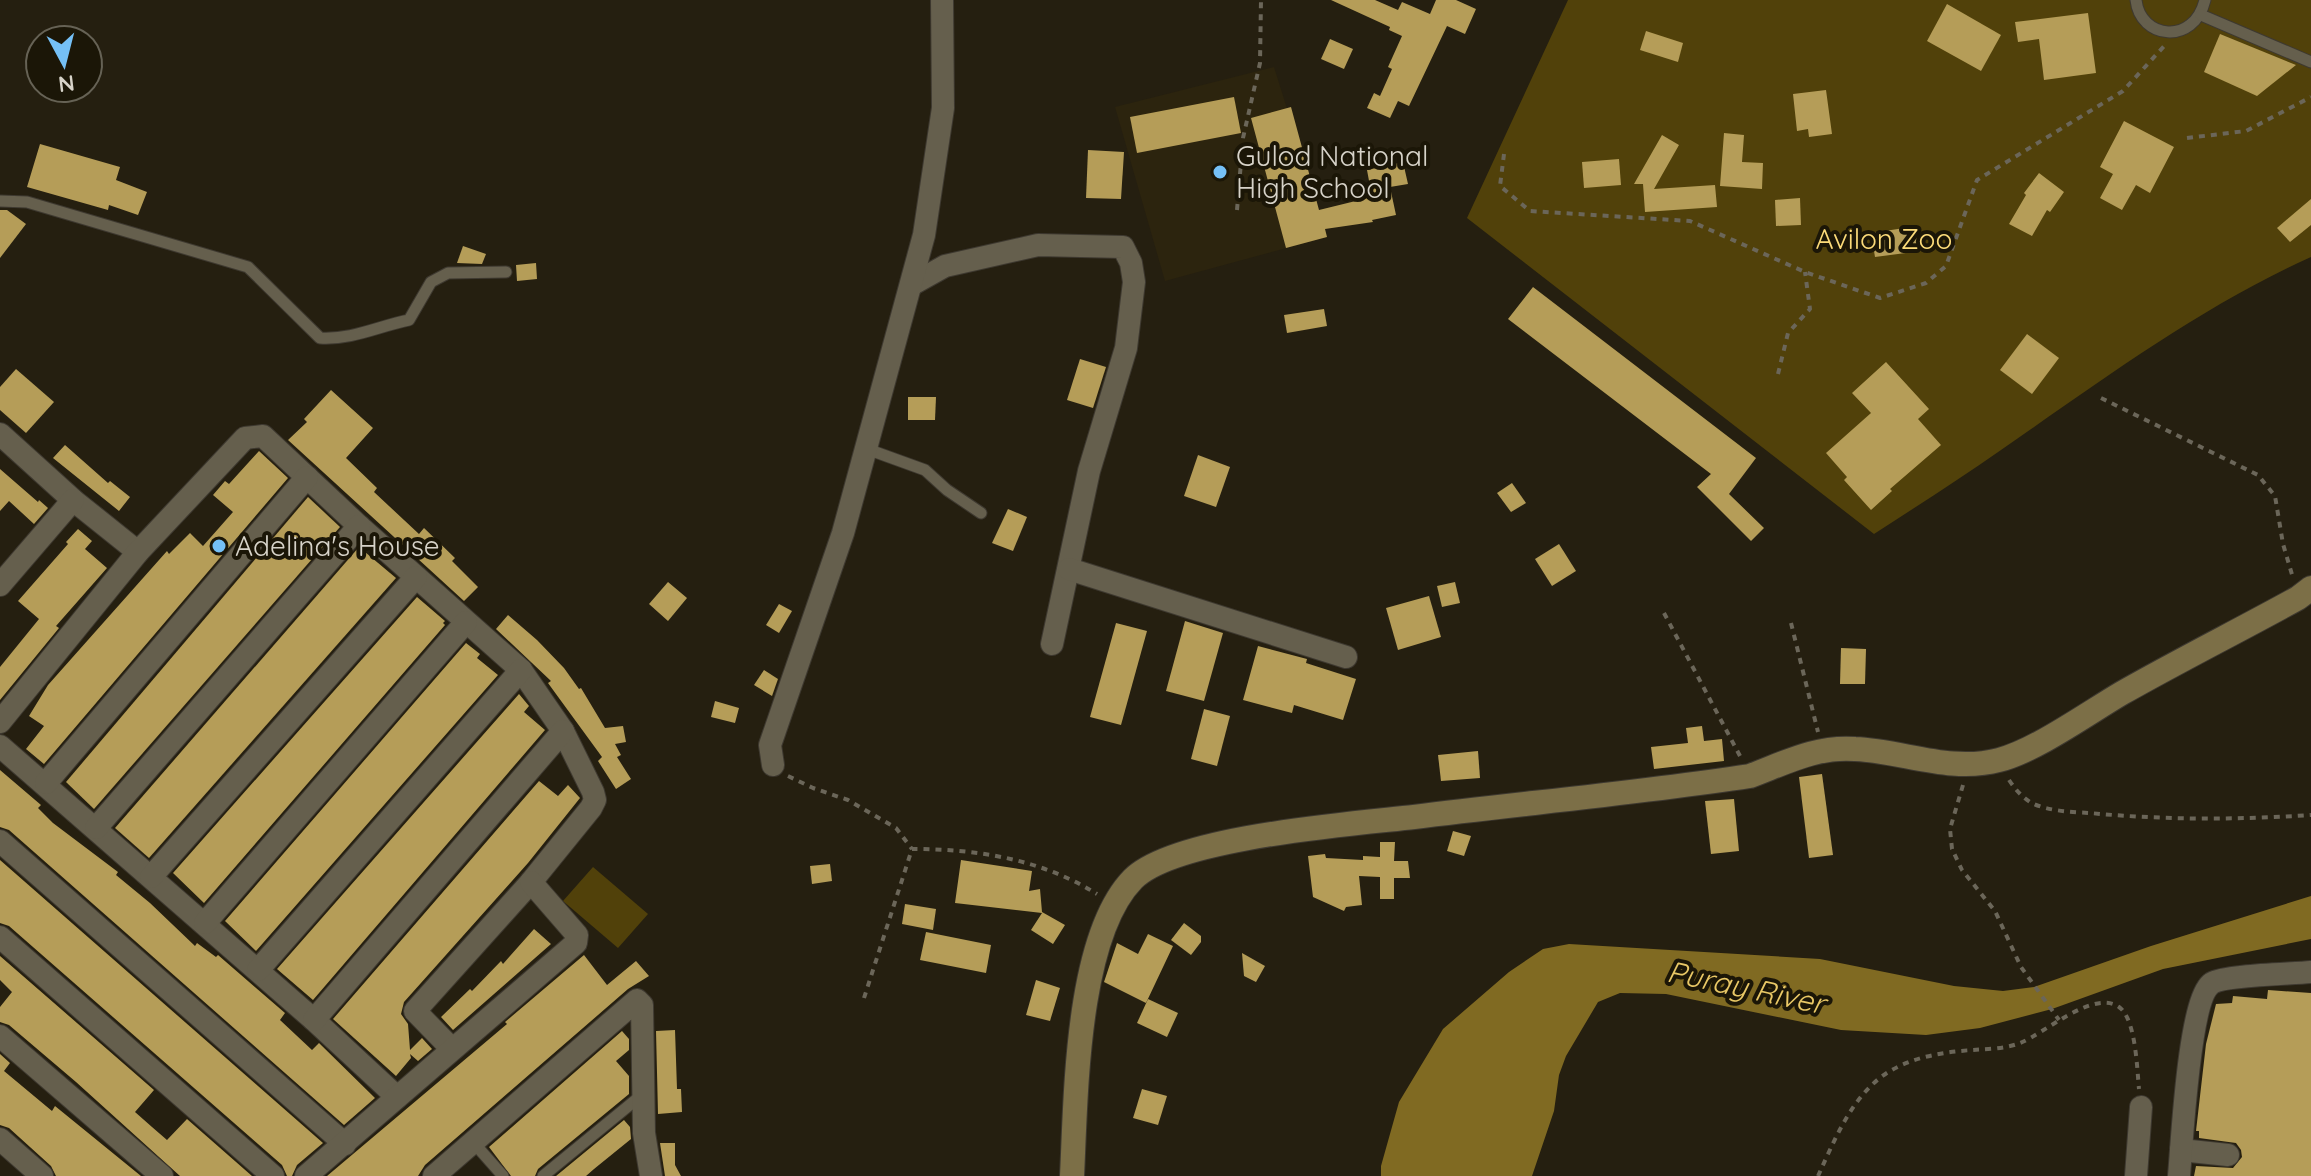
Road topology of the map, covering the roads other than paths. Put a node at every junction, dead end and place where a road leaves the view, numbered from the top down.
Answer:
1 (942, 0) edge
2 (2136, 0) edge
3 (2205, 0) edge
4 (2201, 15) junction
5 (2311, 62) edge
6 (0, 201) edge
7 (506, 272) dead end
8 (911, 285) junction
9 (0, 434) edge
10 (867, 449) junction
11 (307, 477) junction
12 (73, 500) junction
13 (981, 513) dead end
14 (359, 526) junction
15 (138, 552) junction
16 (1069, 569) junction
17 (416, 577) junction
18 (0, 585) edge
19 (2305, 593) edge
20 (466, 622) junction
21 (1052, 644) dead end
22 (1346, 657) dead end
23 (521, 670) junction
24 (0, 722) edge
25 (563, 731) junction
26 (0, 746) edge
27 (773, 765) road end
28 (46, 783) junction
29 (96, 828) junction
30 (0, 841) edge
31 (151, 877) junction
32 (531, 882) junction
33 (205, 923) junction
34 (0, 937) edge
35 (258, 970) junction
36 (2311, 972) edge
37 (314, 1020) junction
38 (0, 1036) edge
39 (451, 1048) junction
40 (643, 1093) junction
41 (397, 1097) junction
42 (2141, 1107) road end
43 (0, 1139) edge
44 (473, 1142) junction
45 (345, 1144) junction
46 (2181, 1150) junction
47 (2228, 1155) dead end
48 (42, 1176) edge
49 (162, 1176) edge
50 (273, 1176) edge
51 (306, 1176) edge
52 (434, 1176) edge
53 (503, 1176) edge
54 (543, 1176) edge
55 (650, 1176) edge
56 (1072, 1176) edge
57 (2136, 1176) edge
58 (2179, 1176) edge

1 - 8 street
2 - 4 lane
3 - 4 lane
4 - 5 lane
6 - 7 lane
8 - 10 street
8 - 16 street
9 - 12 street
10 - 13 lane
10 - 27 street
11 - 14 street
11 - 15 street
11 - 28 street
12 - 15 street
12 - 18 street
14 - 17 street
14 - 29 street
15 - 24 street
16 - 21 street
16 - 22 street
17 - 20 street
17 - 31 street
19 - 56 street
20 - 23 street
20 - 33 street
23 - 25 street
23 - 35 street
25 - 32 street
25 - 37 street
26 - 28 street
28 - 29 street
29 - 31 street
30 - 45 street
31 - 33 street
32 - 39 street
32 - 39 street
33 - 35 street
34 - 50 street
35 - 37 street
36 - 46 street
37 - 41 street
38 - 49 street
39 - 41 street
40 - 44 street
40 - 54 lane
40 - 55 street
41 - 45 street
42 - 57 street
43 - 48 street
44 - 52 street
44 - 53 lane
45 - 51 street
46 - 47 street
46 - 58 street

